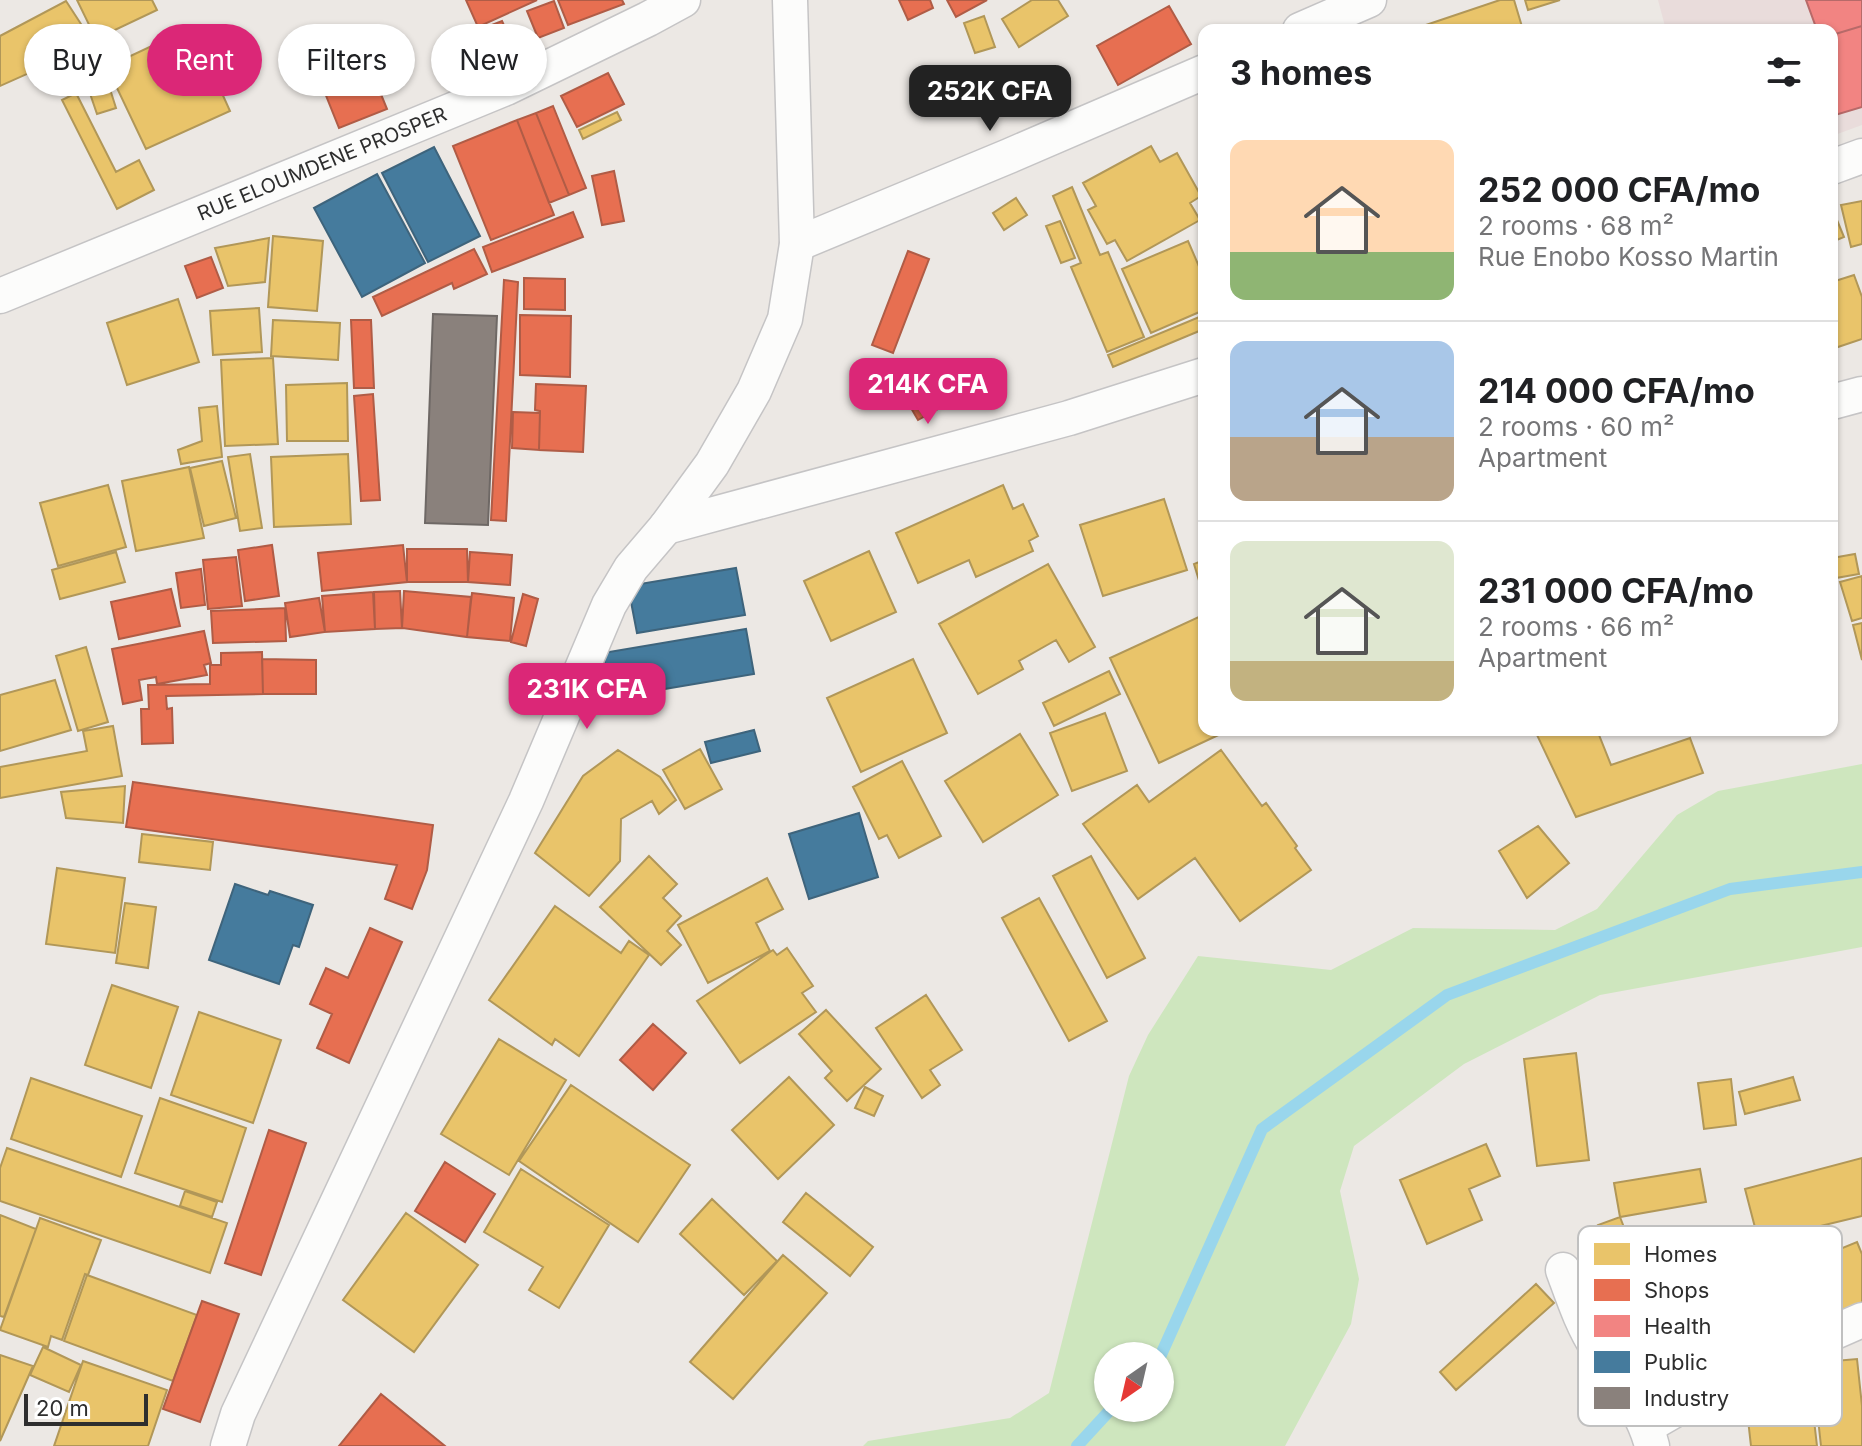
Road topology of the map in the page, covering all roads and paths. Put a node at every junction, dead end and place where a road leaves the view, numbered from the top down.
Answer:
1 (683, 0) edge
2 (790, 0) edge
3 (1369, 0) edge
4 (1314, 24) edge
5 (1198, 75) edge
6 (1862, 156) edge
7 (1838, 165) edge
8 (797, 244) junction
9 (0, 296) edge
10 (1198, 377) edge
11 (1862, 394) edge
12 (1838, 400) edge
13 (666, 527) junction
14 (1563, 1270) dead end
15 (1578, 1311) edge
16 (1862, 1320) edge
17 (1842, 1329) edge
18 (228, 1446) edge

1 - 9 street, RUE ELOUMDENE PROSPER
2 - 8 street
3 - 4 street
5 - 8 street
6 - 7 street
8 - 13 street
10 - 13 street
11 - 12 street
13 - 18 street
14 - 15 street
16 - 17 street

